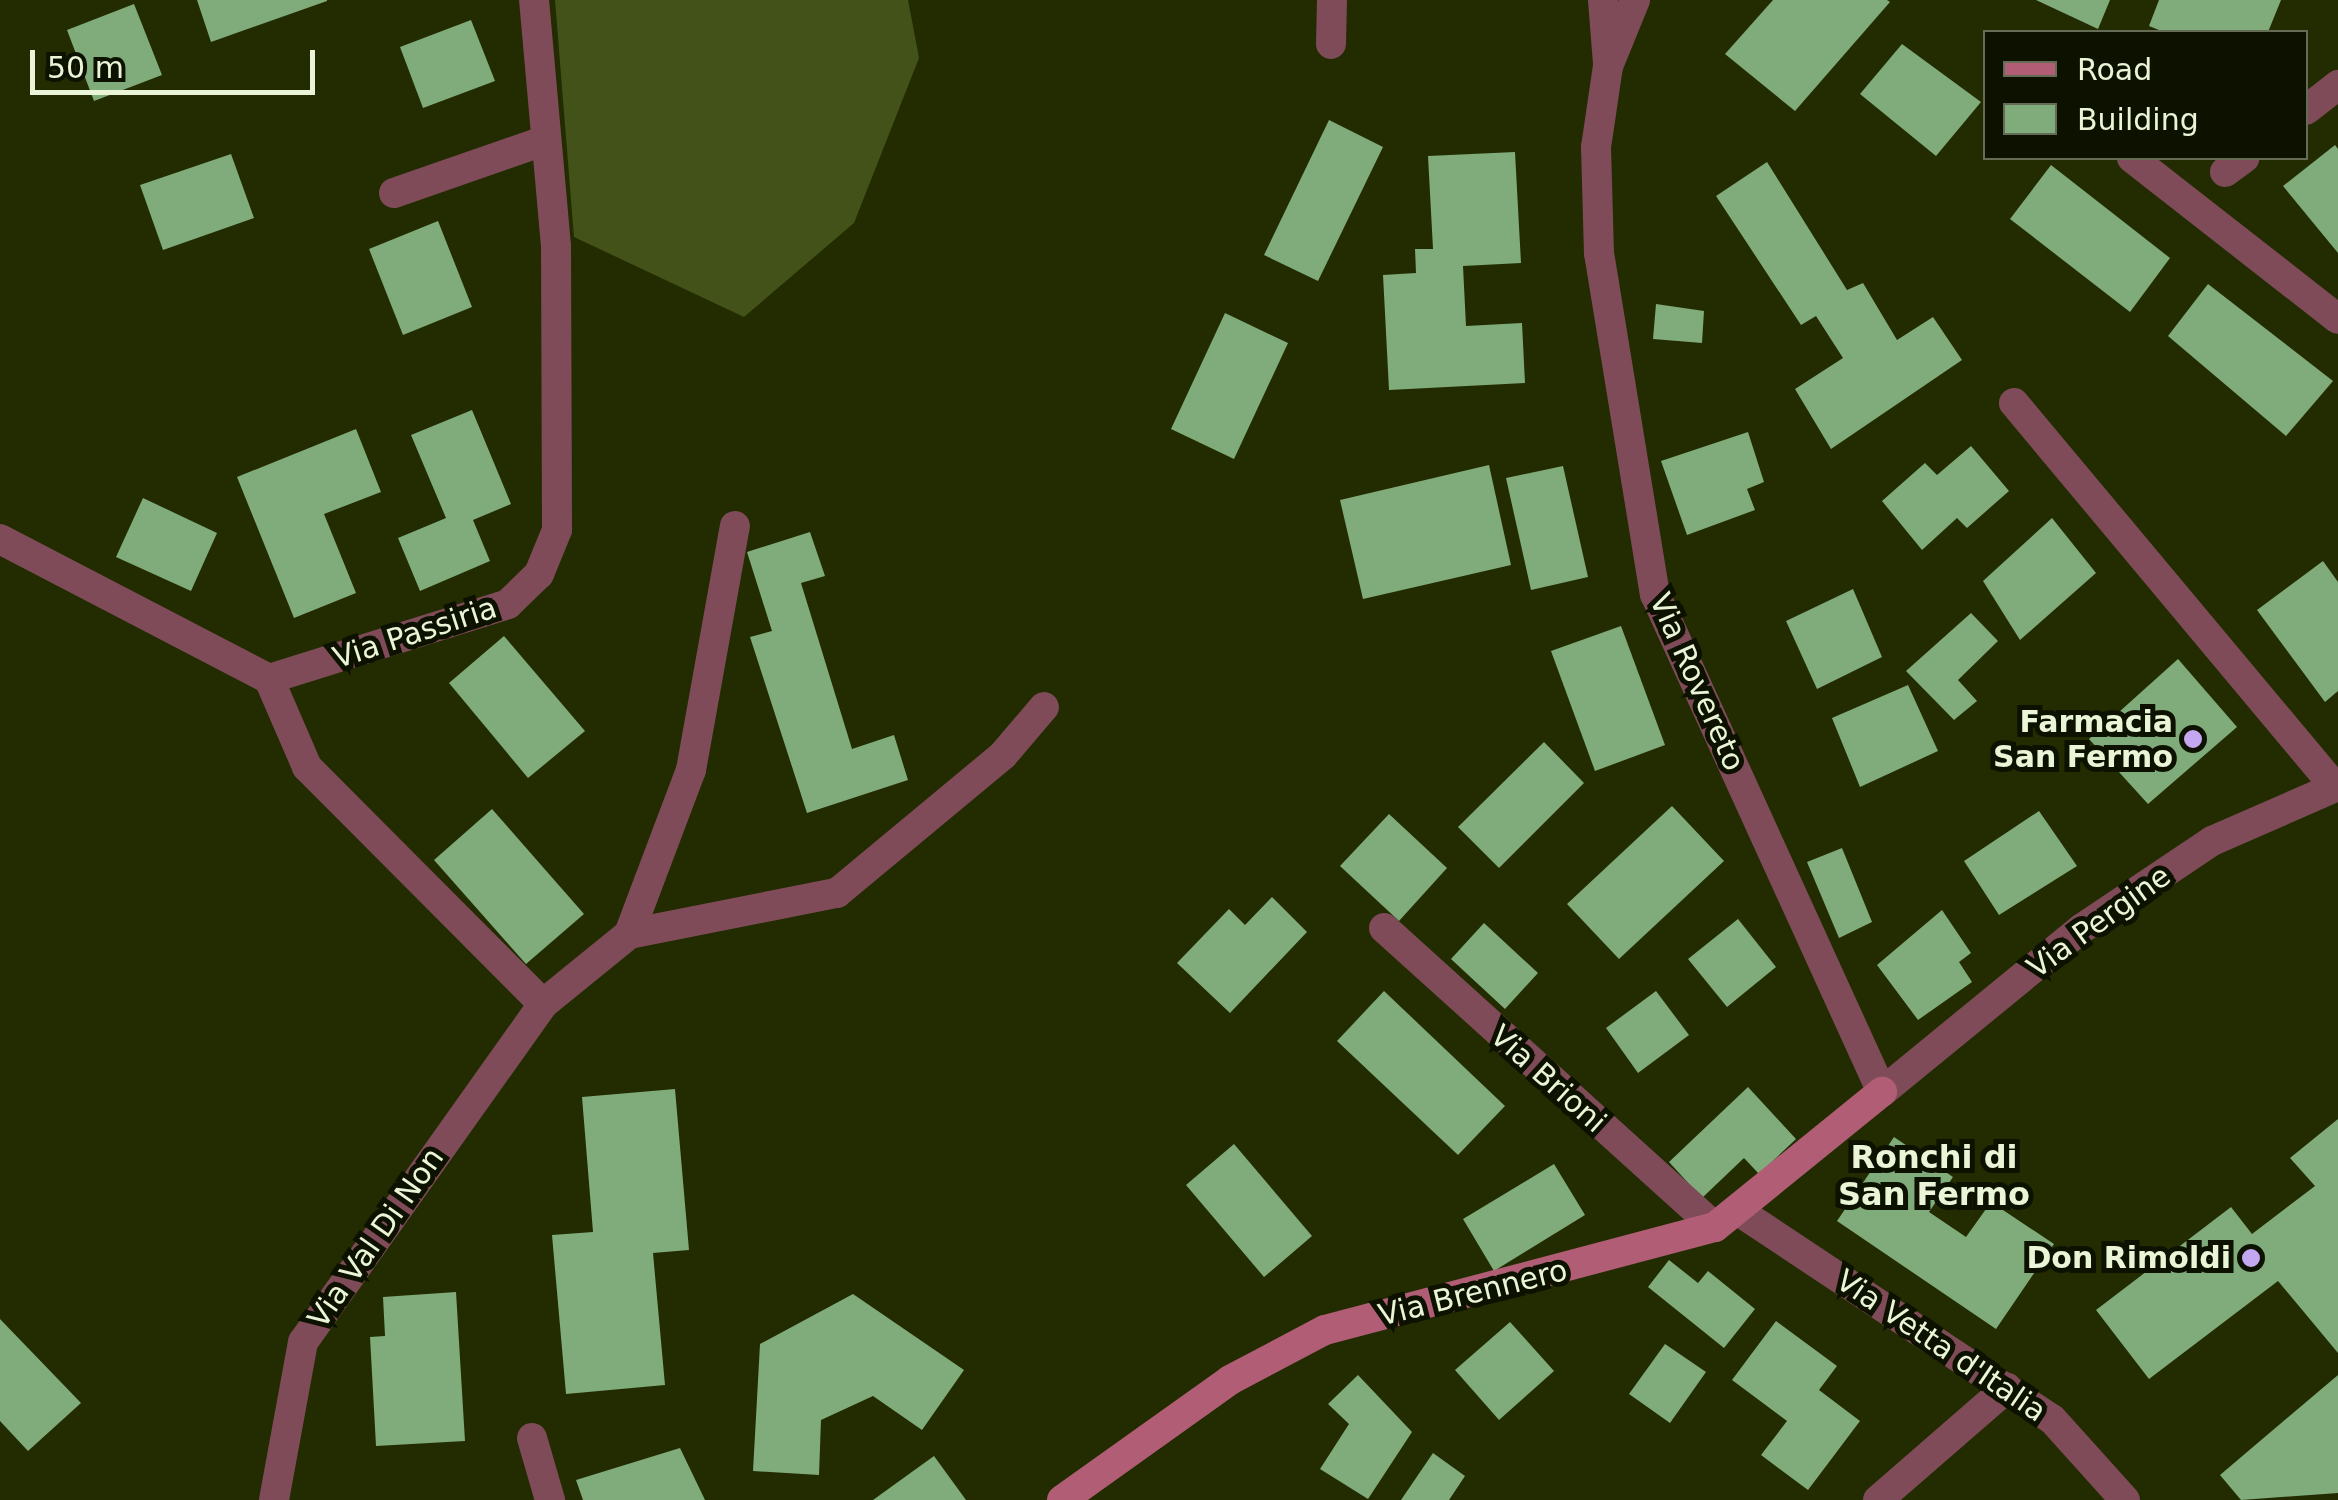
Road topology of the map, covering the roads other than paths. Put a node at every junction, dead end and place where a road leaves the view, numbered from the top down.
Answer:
1 (534, 0) edge
2 (1332, 0) edge
3 (1603, 0) edge
4 (1636, 0) edge
5 (1330, 44) dead end
6 (1608, 66) junction
7 (2338, 85) edge
8 (2308, 108) edge
9 (546, 140) junction
10 (2135, 160) edge
11 (394, 193) dead end
12 (2338, 319) edge
13 (2014, 403) dead end
14 (735, 526) dead end
15 (0, 539) edge
16 (269, 679) junction
17 (1044, 708) dead end
18 (2336, 787) edge
19 (1384, 928) dead end
20 (629, 934) junction
21 (544, 1004) junction
22 (1882, 1092) junction
23 (1728, 1220) junction
24 (2007, 1388) junction
25 (532, 1438) dead end
26 (274, 1500) edge
27 (550, 1500) edge
28 (1062, 1500) edge
29 (1878, 1500) edge
30 (2125, 1500) edge

1 - 9 street, Via Passiria
2 - 5 street
3 - 6 street, Via Rovereto
4 - 6 street, Via Rovereto
6 - 22 street, Via Rovereto
7 - 8 street
9 - 11 street
9 - 16 street, Via Passiria
10 - 12 street
13 - 18 street
14 - 20 street, Via Val Di Non
15 - 16 street
16 - 21 street
17 - 20 street, Via Val Di Non
18 - 22 street, Via Pergine
19 - 23 street, Via Brioni
20 - 21 street, Via Val Di Non
21 - 26 street, Via Val Di Non
22 - 23 street, Via Brennero
23 - 24 street, Via Vetta d'Italia
23 - 28 street, Via Brennero
24 - 29 street
24 - 30 street, Via Vetta d'Italia
25 - 27 street

